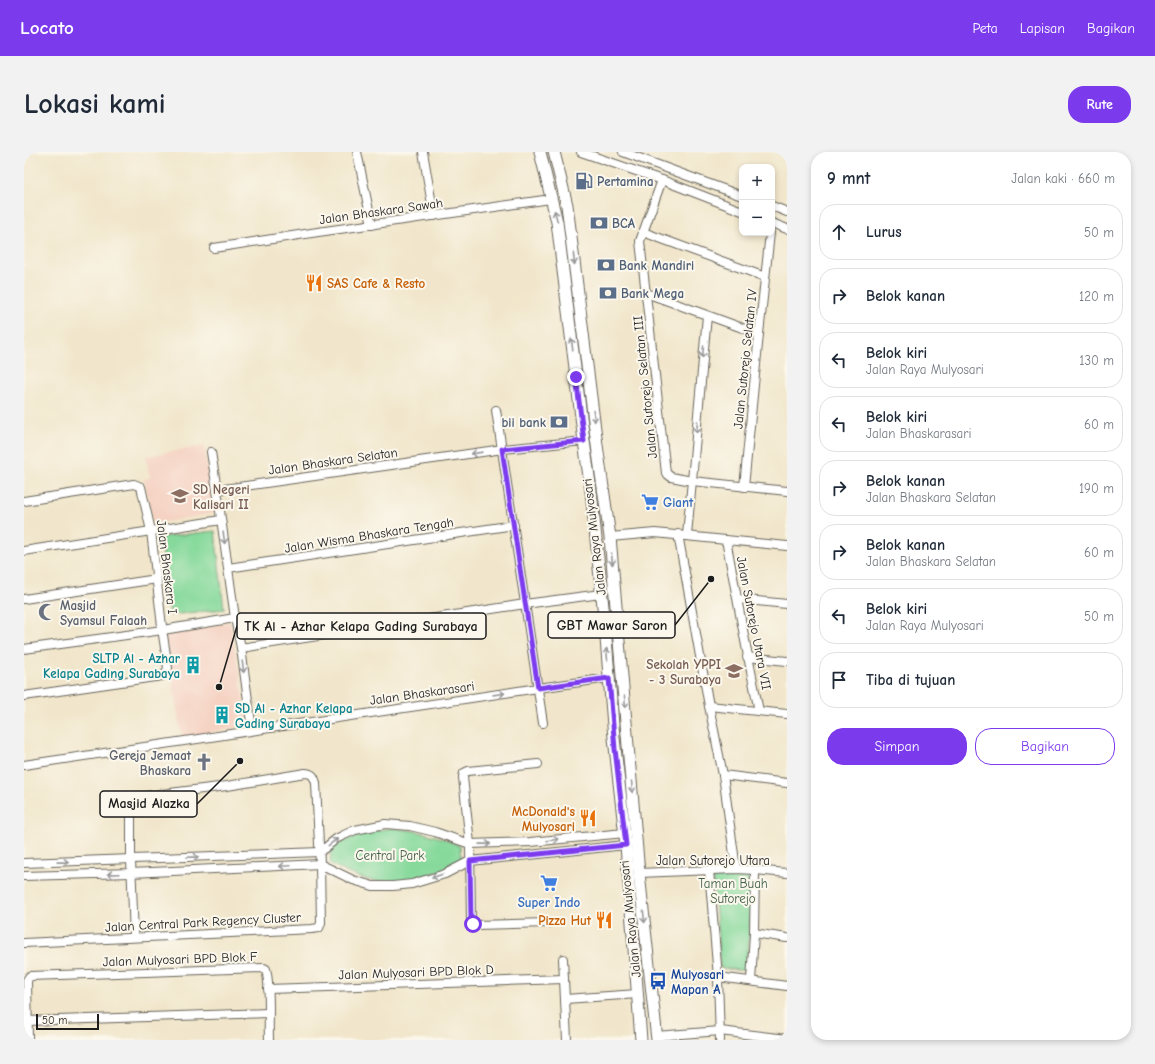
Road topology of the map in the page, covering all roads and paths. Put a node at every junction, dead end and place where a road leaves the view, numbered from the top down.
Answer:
1 (357, 152) edge
2 (424, 152) edge
3 (540, 152) edge
4 (554, 152) edge
5 (581, 152) edge
6 (623, 152) edge
7 (662, 180) junction
8 (739, 195) edge
9 (551, 199) junction
10 (775, 207) edge
11 (739, 210) edge
12 (787, 212) edge
13 (434, 216) junction
14 (372, 224) junction
15 (775, 224) edge
16 (787, 229) edge
17 (642, 232) junction
18 (770, 236) edge
19 (214, 248) dead end
20 (765, 277) junction
21 (646, 293) junction
22 (707, 316) junction
23 (759, 334) junction
24 (589, 375) junction
25 (576, 377) junction
26 (591, 395) junction
27 (579, 397) junction
28 (496, 410) dead end
29 (584, 441) junction
30 (502, 449) junction
31 (211, 452) dead end
32 (692, 481) junction
33 (744, 487) junction
34 (217, 490) junction
35 (787, 491) edge
36 (24, 501) edge
37 (222, 520) junction
38 (514, 525) junction
39 (151, 531) junction
40 (682, 535) junction
41 (610, 537) junction
42 (726, 540) junction
43 (787, 546) edge
44 (24, 551) edge
45 (228, 568) junction
46 (157, 579) junction
47 (601, 594) junction
48 (24, 599) edge
49 (738, 599) junction
50 (525, 604) junction
51 (787, 604) edge
52 (235, 618) junction
53 (618, 624) junction
54 (605, 626) junction
55 (163, 630) junction
56 (241, 648) junction
57 (24, 649) edge
58 (747, 657) junction
59 (787, 661) edge
60 (609, 678) junction
61 (538, 688) junction
62 (24, 696) edge
63 (709, 706) junction
64 (759, 711) junction
65 (787, 714) edge
66 (543, 723) dead end
67 (252, 730) junction
68 (538, 764) dead end
69 (24, 765) edge
70 (723, 775) junction
71 (787, 783) edge
72 (625, 833) junction
73 (530, 842) junction
74 (470, 844) junction
75 (626, 845) junction
76 (320, 852) junction
77 (531, 855) junction
78 (131, 860) junction
79 (470, 861) junction
80 (24, 863) edge
81 (320, 864) junction
82 (709, 870) junction
83 (736, 870) junction
84 (755, 870) junction
85 (639, 872) junction
86 (131, 873) junction
87 (787, 873) edge
88 (24, 876) edge
89 (548, 923) dead end
90 (754, 933) junction
91 (134, 937) junction
92 (787, 938) edge
93 (24, 943) edge
94 (563, 958) dead end
95 (718, 977) junction
96 (564, 979) junction
97 (751, 981) junction
98 (787, 986) edge
99 (268, 989) junction
100 (638, 994) junction
101 (565, 999) junction
102 (25, 1003) edge
103 (268, 1013) junction
104 (654, 1016) junction
105 (639, 1018) junction
106 (27, 1021) junction
107 (720, 1031) junction
108 (656, 1038) edge
109 (787, 1039) edge
110 (28, 1040) edge
111 (269, 1040) edge
112 (567, 1040) edge
113 (641, 1040) edge
114 (720, 1040) edge

1 - 14 street
2 - 13 street
3 - 9 main road, Jalan Raya Mulyosari
4 -> 24 main road, Jalan Raya Mulyosari
5 - 7 street
6 - 8 street
7 - 11 street
7 - 17 street, Jalan Sutorejo Selatan III
9 - 13 street, Jalan Bhaskara Sawah
25 -> 9 main road, Jalan Raya Mulyosari
10 - 12 street
13 - 14 street, Jalan Bhaskara Sawah
14 - 19 street, Jalan Bhaskara Sawah
15 - 16 street
17 - 20 street
17 - 21 street, Jalan Sutorejo Selatan III
18 - 20 street, Jalan Sutorejo Selatan IV
20 - 23 street, Jalan Sutorejo Selatan IV
21 - 22 street
21 - 32 street, Jalan Sutorejo Selatan III
22 - 23 street
22 -> 32 street
23 - 33 street, Jalan Sutorejo Selatan IV
24 - 25 main road
24 - 26 main road, Jalan Raya Mulyosari
25 - 27 main road, Jalan Raya Mulyosari
26 - 27 main road
26 -> 41 main road, Jalan Raya Mulyosari
27 - 29 main road, Jalan Raya Mulyosari
28 - 30 street
29 - 30 street, Jalan Bhaskara Selatan
29 - 47 main road, Jalan Raya Mulyosari
30 -> 34 street, Jalan Bhaskara Selatan
30 - 38 street
31 - 34 street
32 - 33 street, Jalan Sutorejo Selatan III
32 - 40 street
33 - 35 street, Jalan Sutorejo Selatan III
34 - 37 street
36 - 39 street, Jalan Bhaskara I
37 - 39 street
37 -> 45 street
38 - 45 street, Jalan Wisma Bhaskara Tengah
38 - 50 street
39 - 44 street
39 - 46 street, Jalan Bhaskara I
40 - 41 street
40 - 42 street
40 - 63 street
41 -> 53 main road, Jalan Raya Mulyosari
42 - 43 street
42 - 49 street, Jalan Sutorejo Utara VII
45 - 52 street
46 - 48 street
46 - 55 street, Jalan Bhaskara I
47 - 50 street
47 - 54 main road, Jalan Raya Mulyosari
49 - 51 street
49 - 58 street, Jalan Sutorejo Utara VII
50 - 56 street
50 - 61 street
52 - 55 street
52 - 56 street
53 - 54 main road
53 -> 85 main road, Jalan Raya Mulyosari
60 -> 54 main road, Jalan Raya Mulyosari
55 - 57 street
55 - 62 street, Jalan Bhaskara I
56 -> 67 street
58 - 59 street
58 - 64 street, Jalan Sutorejo Utara VII
60 - 61 street, Jalan Bhaskarasari
60 - 72 main road, Jalan Raya Mulyosari
61 - 66 street
67 -> 61 street, Jalan Bhaskarasari
63 - 64 street
63 - 70 street
64 - 65 street
67 - 69 street, Jalan Bhaskarasari
68 - 74 street
70 - 71 street
70 - 83 street
73 -> 72 street
72 - 75 main road, Jalan Raya Mulyosari
74 -> 73 street
73 - 77 street
76 -> 74 street
74 - 79 street
75 - 77 street
75 - 100 main road, Jalan Raya Mulyosari
78 -> 76 street
76 - 78 street, Jalan Central Park Regency Cluster
76 - 81 street, Jalan Central Park Regency Cluster
77 - 79 street
80 -> 78 street
78 - 86 street
79 -> 81 street
79 - 89 street
81 -> 86 street
81 - 91 street, Jalan Central Park Regency Cluster
82 - 83 street, Jalan Sutorejo Utara
82 - 85 street, Jalan Sutorejo Utara
82 - 95 street
83 - 84 street, Jalan Sutorejo Utara
84 - 87 street, Jalan Sutorejo Utara
84 - 90 street
85 -> 104 main road, Jalan Raya Mulyosari
86 -> 88 street
86 - 91 street
90 - 92 street
90 - 97 street
91 - 93 street, Jalan Central Park Regency Cluster
94 - 96 street
95 - 97 street
95 - 107 street
96 - 99 street, Jalan Mulyosari BPD Blok D
96 - 101 street
97 - 98 street
99 - 102 street, Jalan Mulyosari BPD Blok F
99 - 103 street, Jalan Mulyosari BPD Blok F
100 - 101 street
100 - 105 main road, Jalan Raya Mulyosari
101 - 112 street
102 - 106 street
103 - 106 street
103 - 111 street, Jalan Mulyosari BPD Blok F
104 - 105 main road
104 - 108 main road, Jalan Raya Mulyosari
105 - 113 main road, Jalan Raya Mulyosari
106 - 110 street
107 - 108 street
107 - 109 street
107 - 114 street

